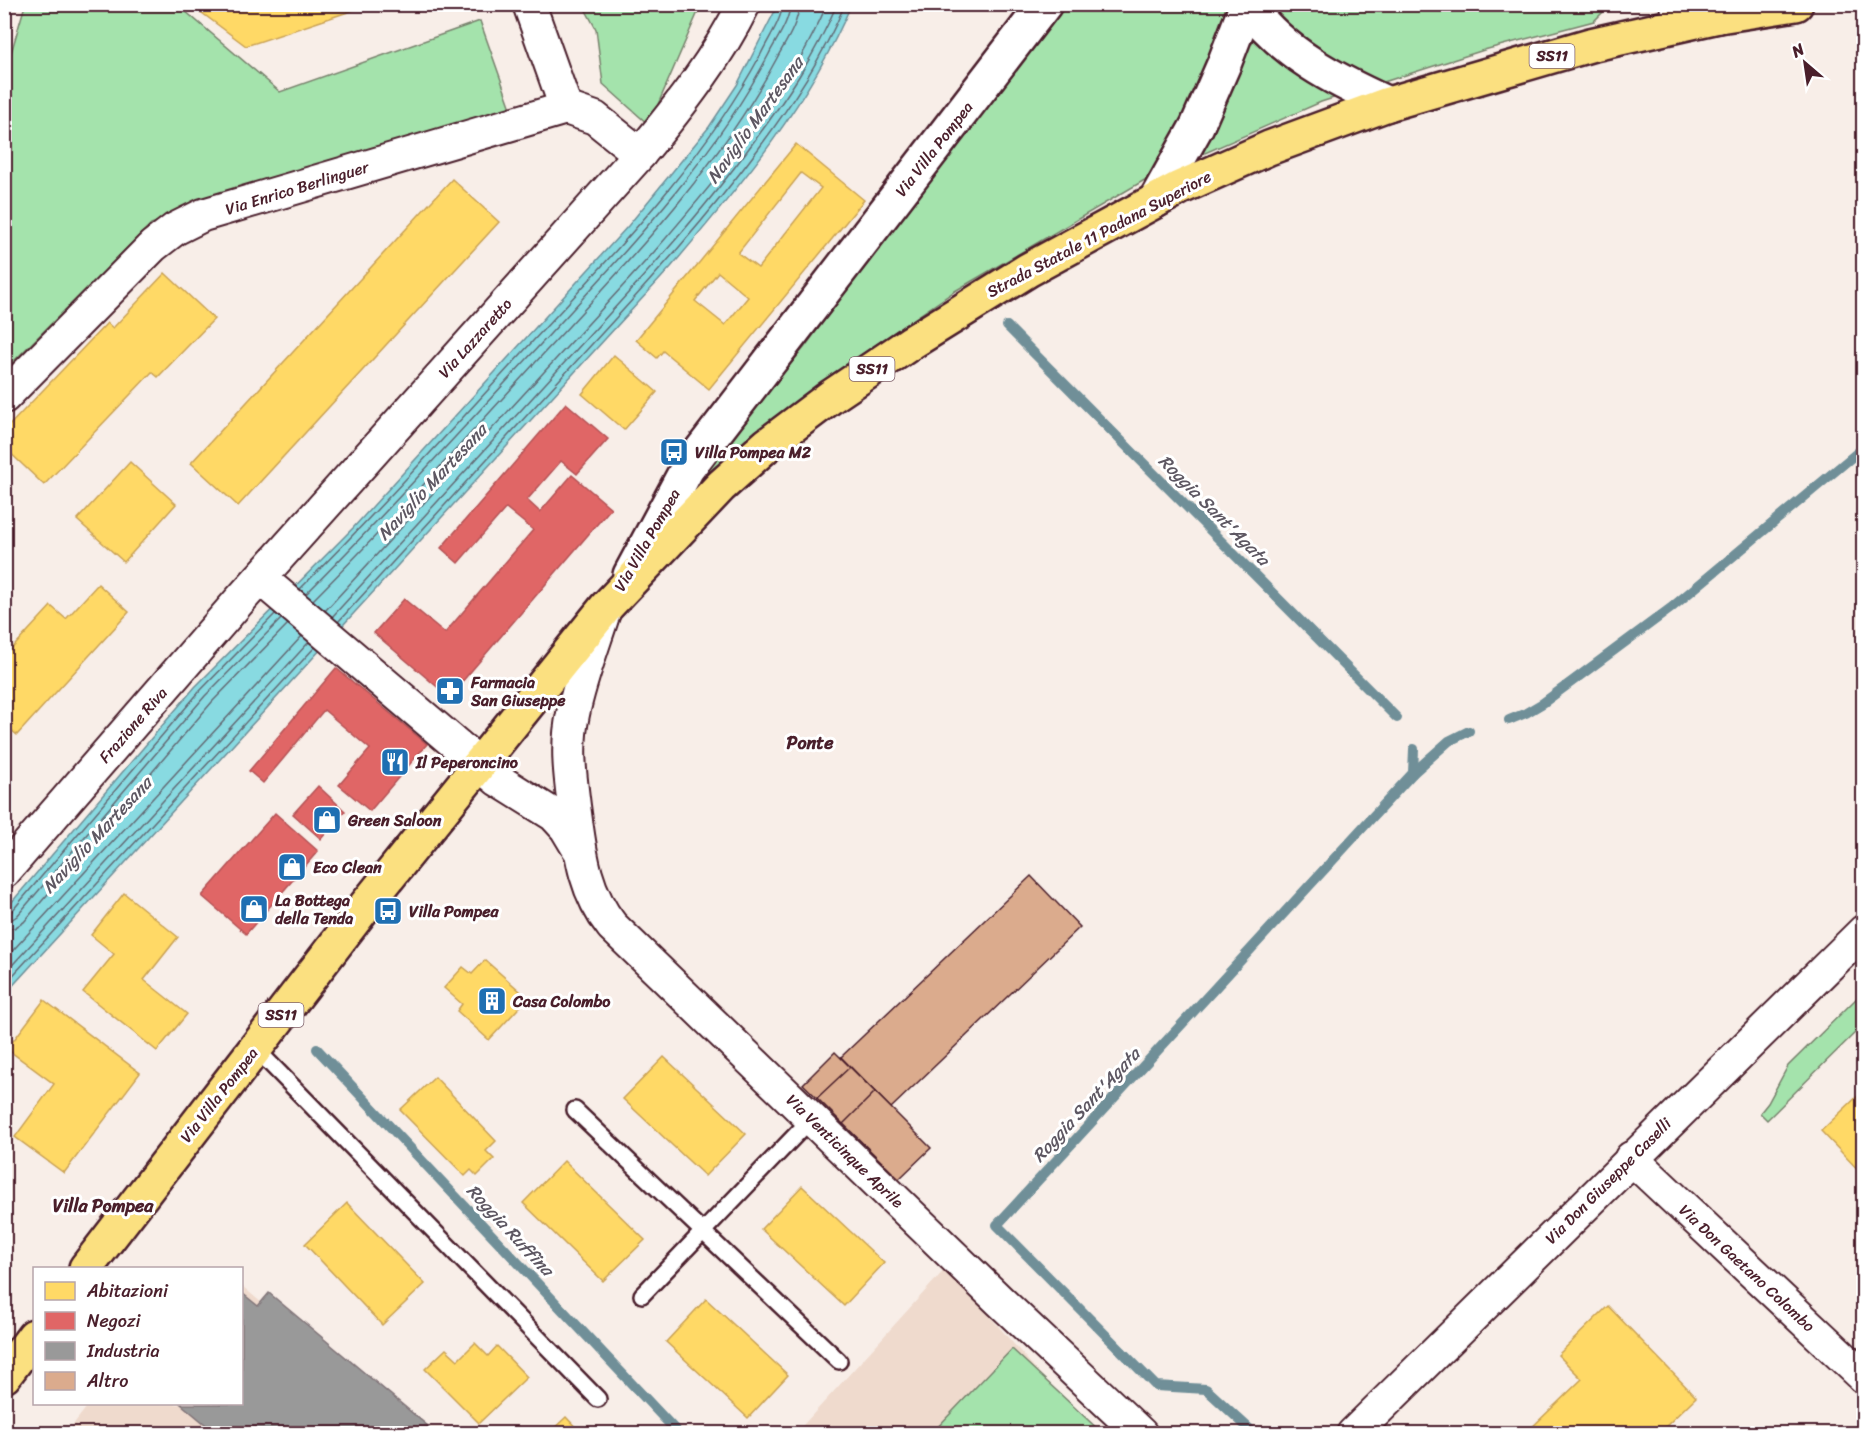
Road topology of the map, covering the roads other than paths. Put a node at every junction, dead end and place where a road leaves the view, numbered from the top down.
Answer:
1 (530, 4) edge
2 (744, 4) edge
3 (1045, 4) edge
4 (1247, 4) edge
5 (1677, 4) edge
6 (1796, 4) edge
7 (1719, 16) junction
8 (1388, 104) junction
9 (566, 108) junction
10 (640, 154) junction
11 (1155, 201) junction
12 (4, 397) edge
13 (271, 587) junction
14 (615, 596) junction
15 (479, 764) junction
16 (579, 849) junction
17 (4, 872) edge
18 (1863, 931) edge
19 (255, 1048) junction
20 (575, 1110) dead end
21 (812, 1118) junction
22 (1631, 1158) junction
23 (703, 1232) junction
24 (88, 1267) edge
25 (642, 1295) dead end
26 (33, 1337) edge
27 (839, 1361) dead end
28 (4, 1376) edge
29 (1863, 1377) edge
30 (598, 1399) dead end
31 (1141, 1434) edge
32 (1353, 1434) edge

1 - 9 street
2 - 10 street, Via Lazzaretto
3 - 14 street, Via Villa Pompea
4 - 8 street
4 - 11 street
5 - 7 street
6 - 7 main road, Strada Statale 11 Padana Superiore / SS11
7 - 8 main road, Strada Statale 11 Padana Superiore / SS11
8 - 11 main road, Strada Statale 11 Padana Superiore
9 - 10 street
9 - 12 street, Via Enrico Berlinguer
10 - 13 street, Via Lazzaretto
11 - 14 main road, Strada Statale 11 Padana Superiore / SS11
13 - 15 street, Via Venticinque Aprile
13 - 17 street, Frazione Riva
14 - 15 main road, Via Villa Pompea / SS11
14 - 16 street, Via Venticinque Aprile
15 - 16 street, Via Venticinque Aprile
15 - 19 main road, Via Villa Pompea / SS11
16 - 21 street, Via Venticinque Aprile
18 - 22 street, Via Don Giuseppe Caselli
19 - 24 main road, Via Villa Pompea / SS11
19 - 30 lane
20 - 23 lane
21 - 23 lane
21 - 31 street, Via Venticinque Aprile
22 - 29 street, Via Don Gaetano Colombo
22 - 32 street, Via Don Giuseppe Caselli
23 - 25 lane
23 - 27 lane
26 - 28 main road

